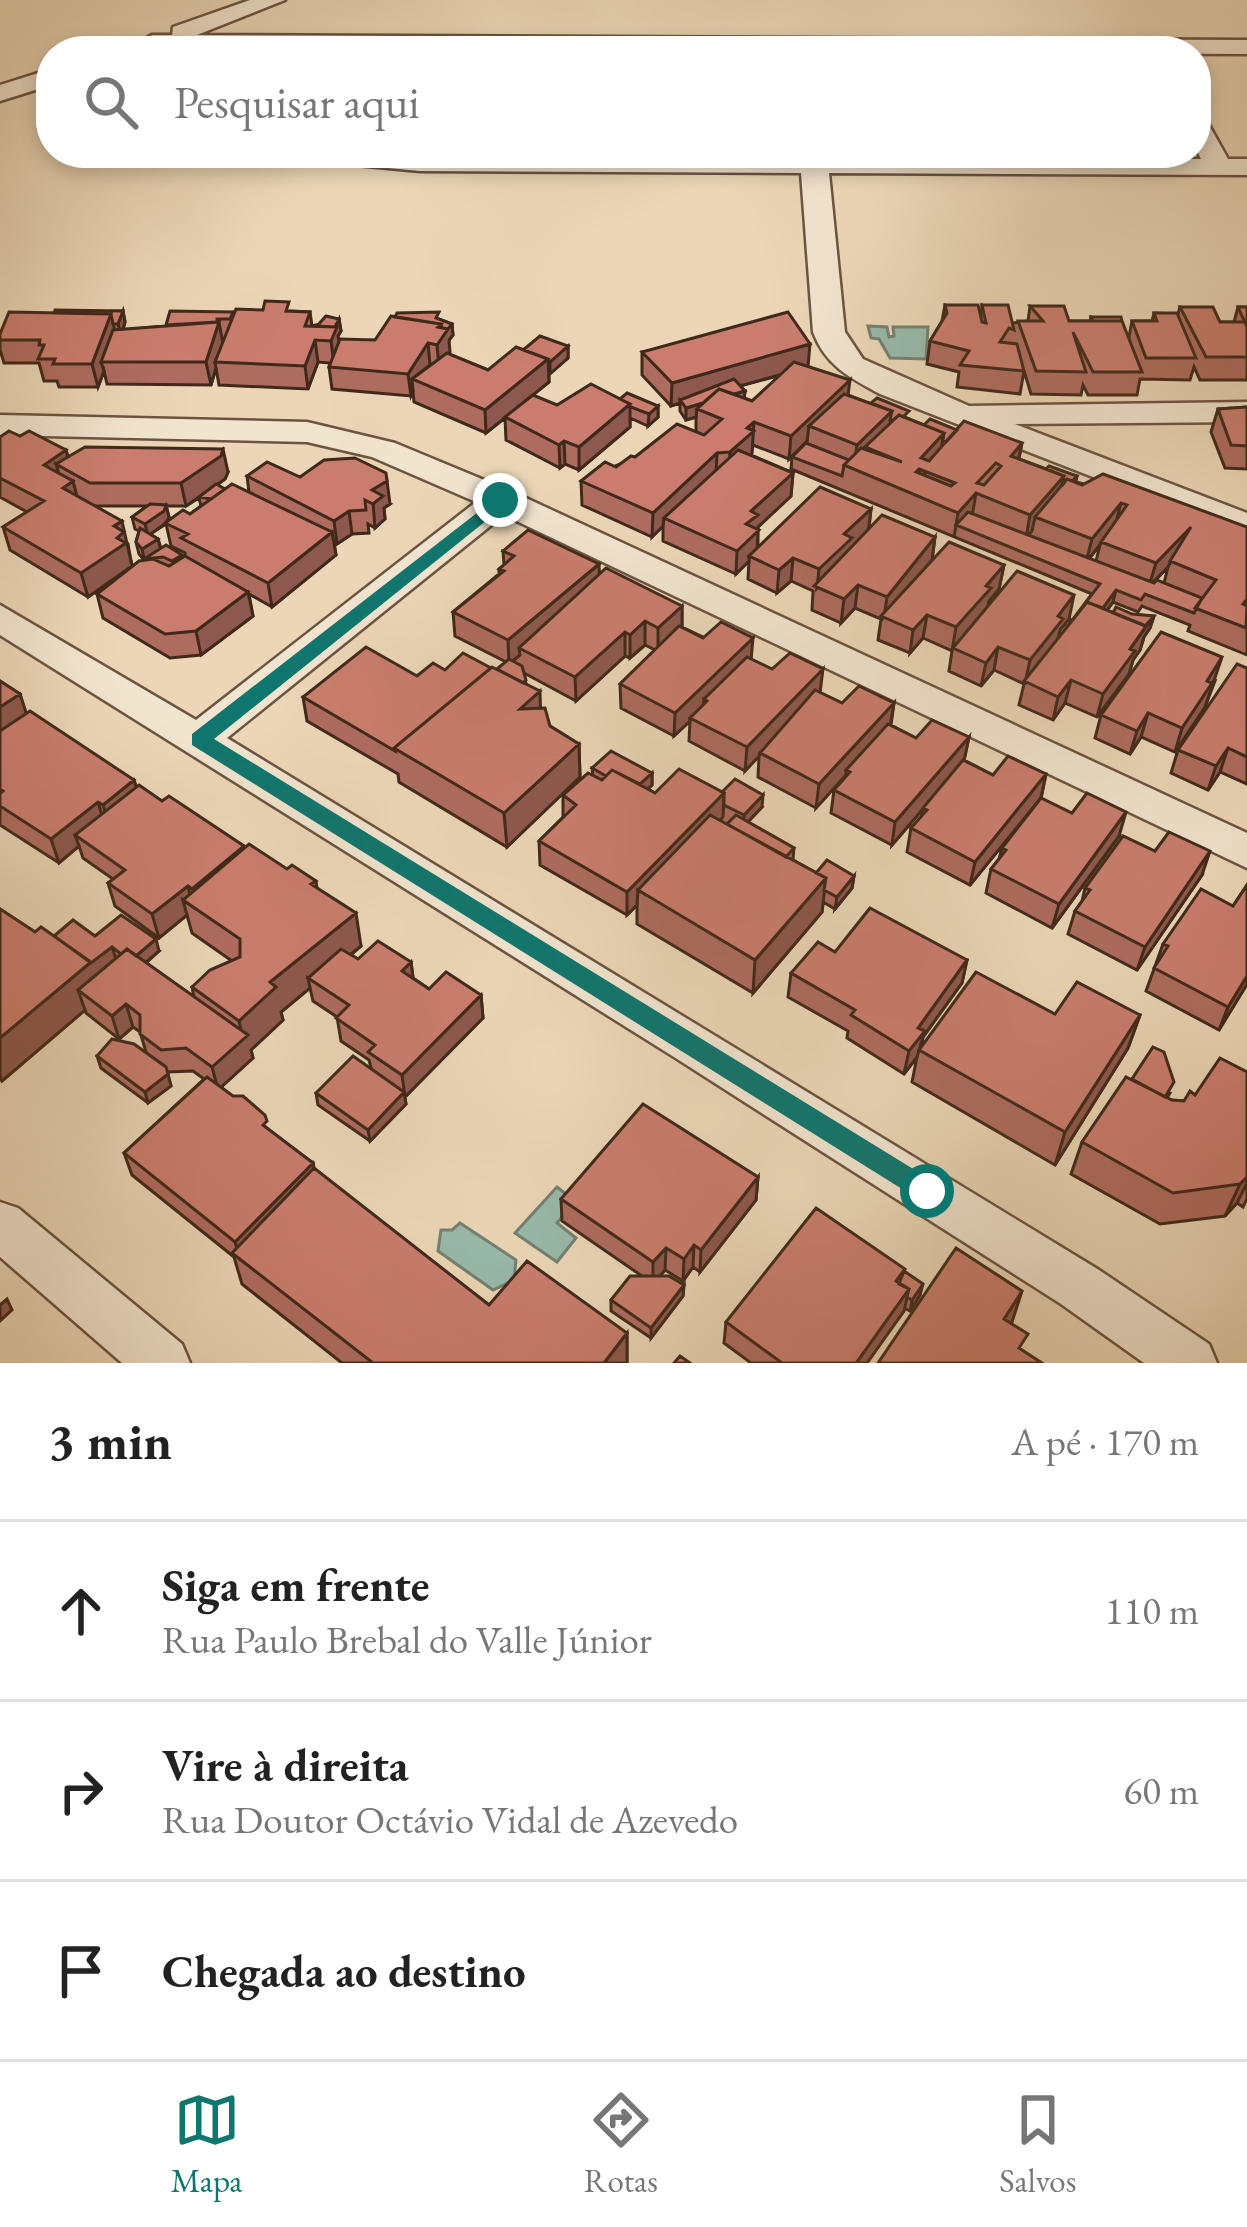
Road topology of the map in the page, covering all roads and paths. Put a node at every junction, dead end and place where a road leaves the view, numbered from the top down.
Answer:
1 (273, 0) edge
2 (170, 36) edge
3 (1211, 47) edge
4 (1247, 47) edge
5 (36, 82) edge
6 (0, 93) edge
7 (1211, 141) edge
8 (1233, 167) edge
9 (814, 168) edge
10 (1247, 412) edge
11 (956, 414) junction
12 (0, 425) edge
13 (500, 500) junction
14 (1247, 526) edge
15 (0, 618) edge
16 (199, 740) junction
17 (1247, 852) edge
18 (0, 1225) edge
19 (164, 1363) edge
20 (1190, 1363) edge

1 - 2 street
3 - 4 street
5 - 6 street
7 - 8 street
9 - 11 street
10 - 11 street
11 - 14 street
12 - 13 street
13 - 16 street
13 - 17 street
15 - 16 street
16 - 20 street
18 - 19 street

